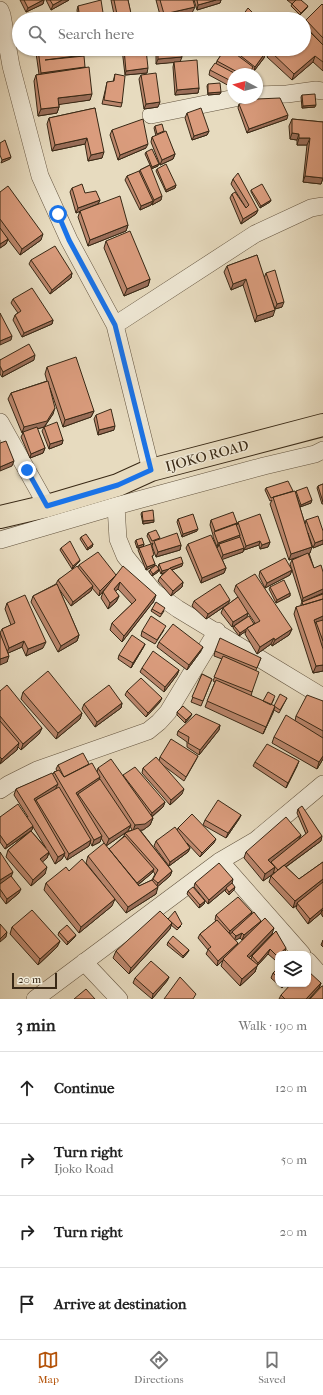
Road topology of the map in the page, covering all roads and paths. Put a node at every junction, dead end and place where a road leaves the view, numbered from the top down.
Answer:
1 (0, 10) edge
2 (323, 91) edge
3 (263, 94) edge
4 (227, 100) edge
5 (151, 115) dead end
6 (323, 206) edge
7 (115, 325) junction
8 (0, 422) edge
9 (323, 425) edge
10 (323, 450) edge
11 (151, 470) junction
12 (47, 506) junction
13 (116, 506) junction
14 (0, 517) edge
15 (0, 540) edge
16 (217, 631) junction
17 (323, 697) edge
18 (323, 784) edge
19 (0, 790) edge
20 (220, 861) junction
21 (299, 951) edge
22 (84, 962) junction
23 (311, 964) edge
24 (323, 978) edge
25 (35, 999) edge
26 (119, 999) edge

1 - 7 street
2 - 3 street
4 - 5 street
6 - 7 street
7 - 11 street
8 - 12 street
9 - 11 main road, IJOKO ROAD
10 - 13 street
11 - 12 main road, IJOKO ROAD
12 - 14 main road, IJOKO ROAD
13 - 15 street
13 - 16 street
16 - 17 street
16 - 19 street
18 - 20 street
20 - 21 street
20 - 22 street
22 - 25 street
22 - 26 street
23 - 24 street

